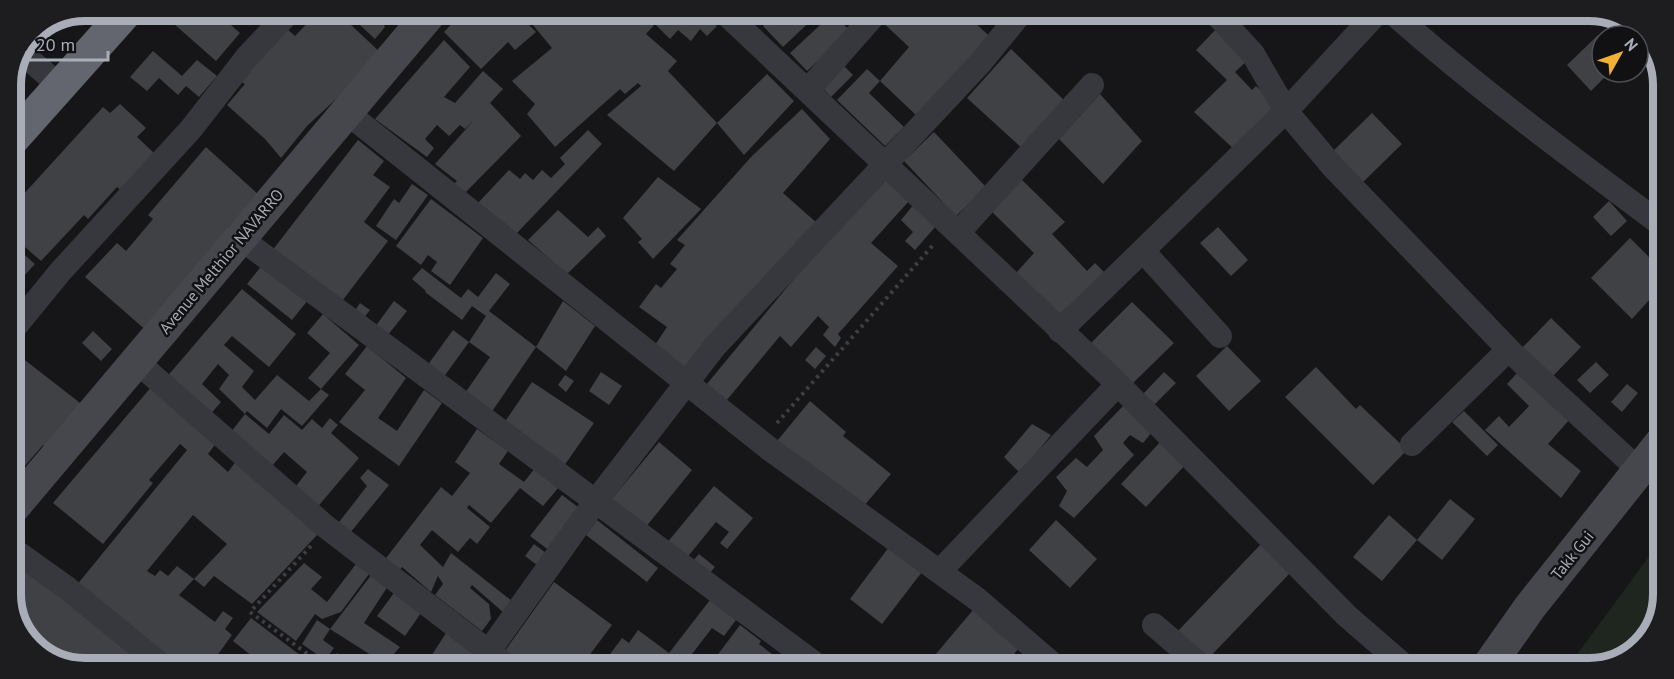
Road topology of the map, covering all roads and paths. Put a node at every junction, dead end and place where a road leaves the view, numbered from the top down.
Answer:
1 (118, 21) edge
2 (281, 21) edge
3 (423, 21) edge
4 (734, 21) edge
5 (869, 21) edge
6 (1014, 21) edge
7 (1223, 21) edge
8 (1369, 21) edge
9 (1402, 21) edge
10 (28, 58) edge
11 (1092, 85) dead end
12 (60, 86) junction
13 (808, 90) junction
14 (1286, 111) junction
15 (346, 112) junction
16 (21, 130) edge
17 (885, 163) junction
18 (1653, 218) edge
19 (954, 229) junction
20 (240, 238) junction
21 (1143, 251) junction
22 (21, 320) edge
23 (1060, 331) junction
24 (1220, 336) dead end
25 (1508, 350) junction
26 (137, 362) junction
27 (685, 383) junction
28 (1118, 384) junction
29 (760, 441) junction
30 (1412, 444) dead end
31 (1653, 453) edge
32 (1639, 470) junction
33 (21, 498) edge
34 (595, 502) junction
35 (325, 526) junction
36 (21, 555) edge
37 (941, 570) junction
38 (1154, 625) dead end
39 (153, 658) edge
40 (311, 658) edge
41 (498, 658) edge
42 (807, 658) edge
43 (1039, 658) edge
44 (1192, 658) edge
45 (1395, 658) edge
46 (1494, 658) edge

1 - 12 highway
2 - 22 street
3 - 15 street, Avenue Melthior NAVARRO
4 - 13 street
5 - 13 street
6 - 17 street
7 - 14 street
8 - 14 street
9 - 18 street
10 - 12 street
11 - 19 street
12 - 16 highway
13 - 17 street
14 - 21 street
14 - 25 street
15 - 20 street, Avenue Melthior NAVARRO
15 - 27 street
17 - 19 street
17 - 27 street
19 - 23 street
19 - 29 path
20 - 26 street, Avenue Melthior NAVARRO
20 - 34 street
21 - 23 street
21 - 24 street
23 - 28 street
25 - 30 street
25 - 32 street
26 - 33 street, Avenue Melthior NAVARRO
26 - 35 street
27 - 29 street
27 - 34 street
28 - 37 street
28 - 45 street
29 - 37 street
31 - 32 street, Takk Gui
32 - 46 street, Takk Gui
34 - 41 street
34 - 42 street
35 - 40 path
35 - 41 street
36 - 39 street
37 - 43 street
38 - 44 street

